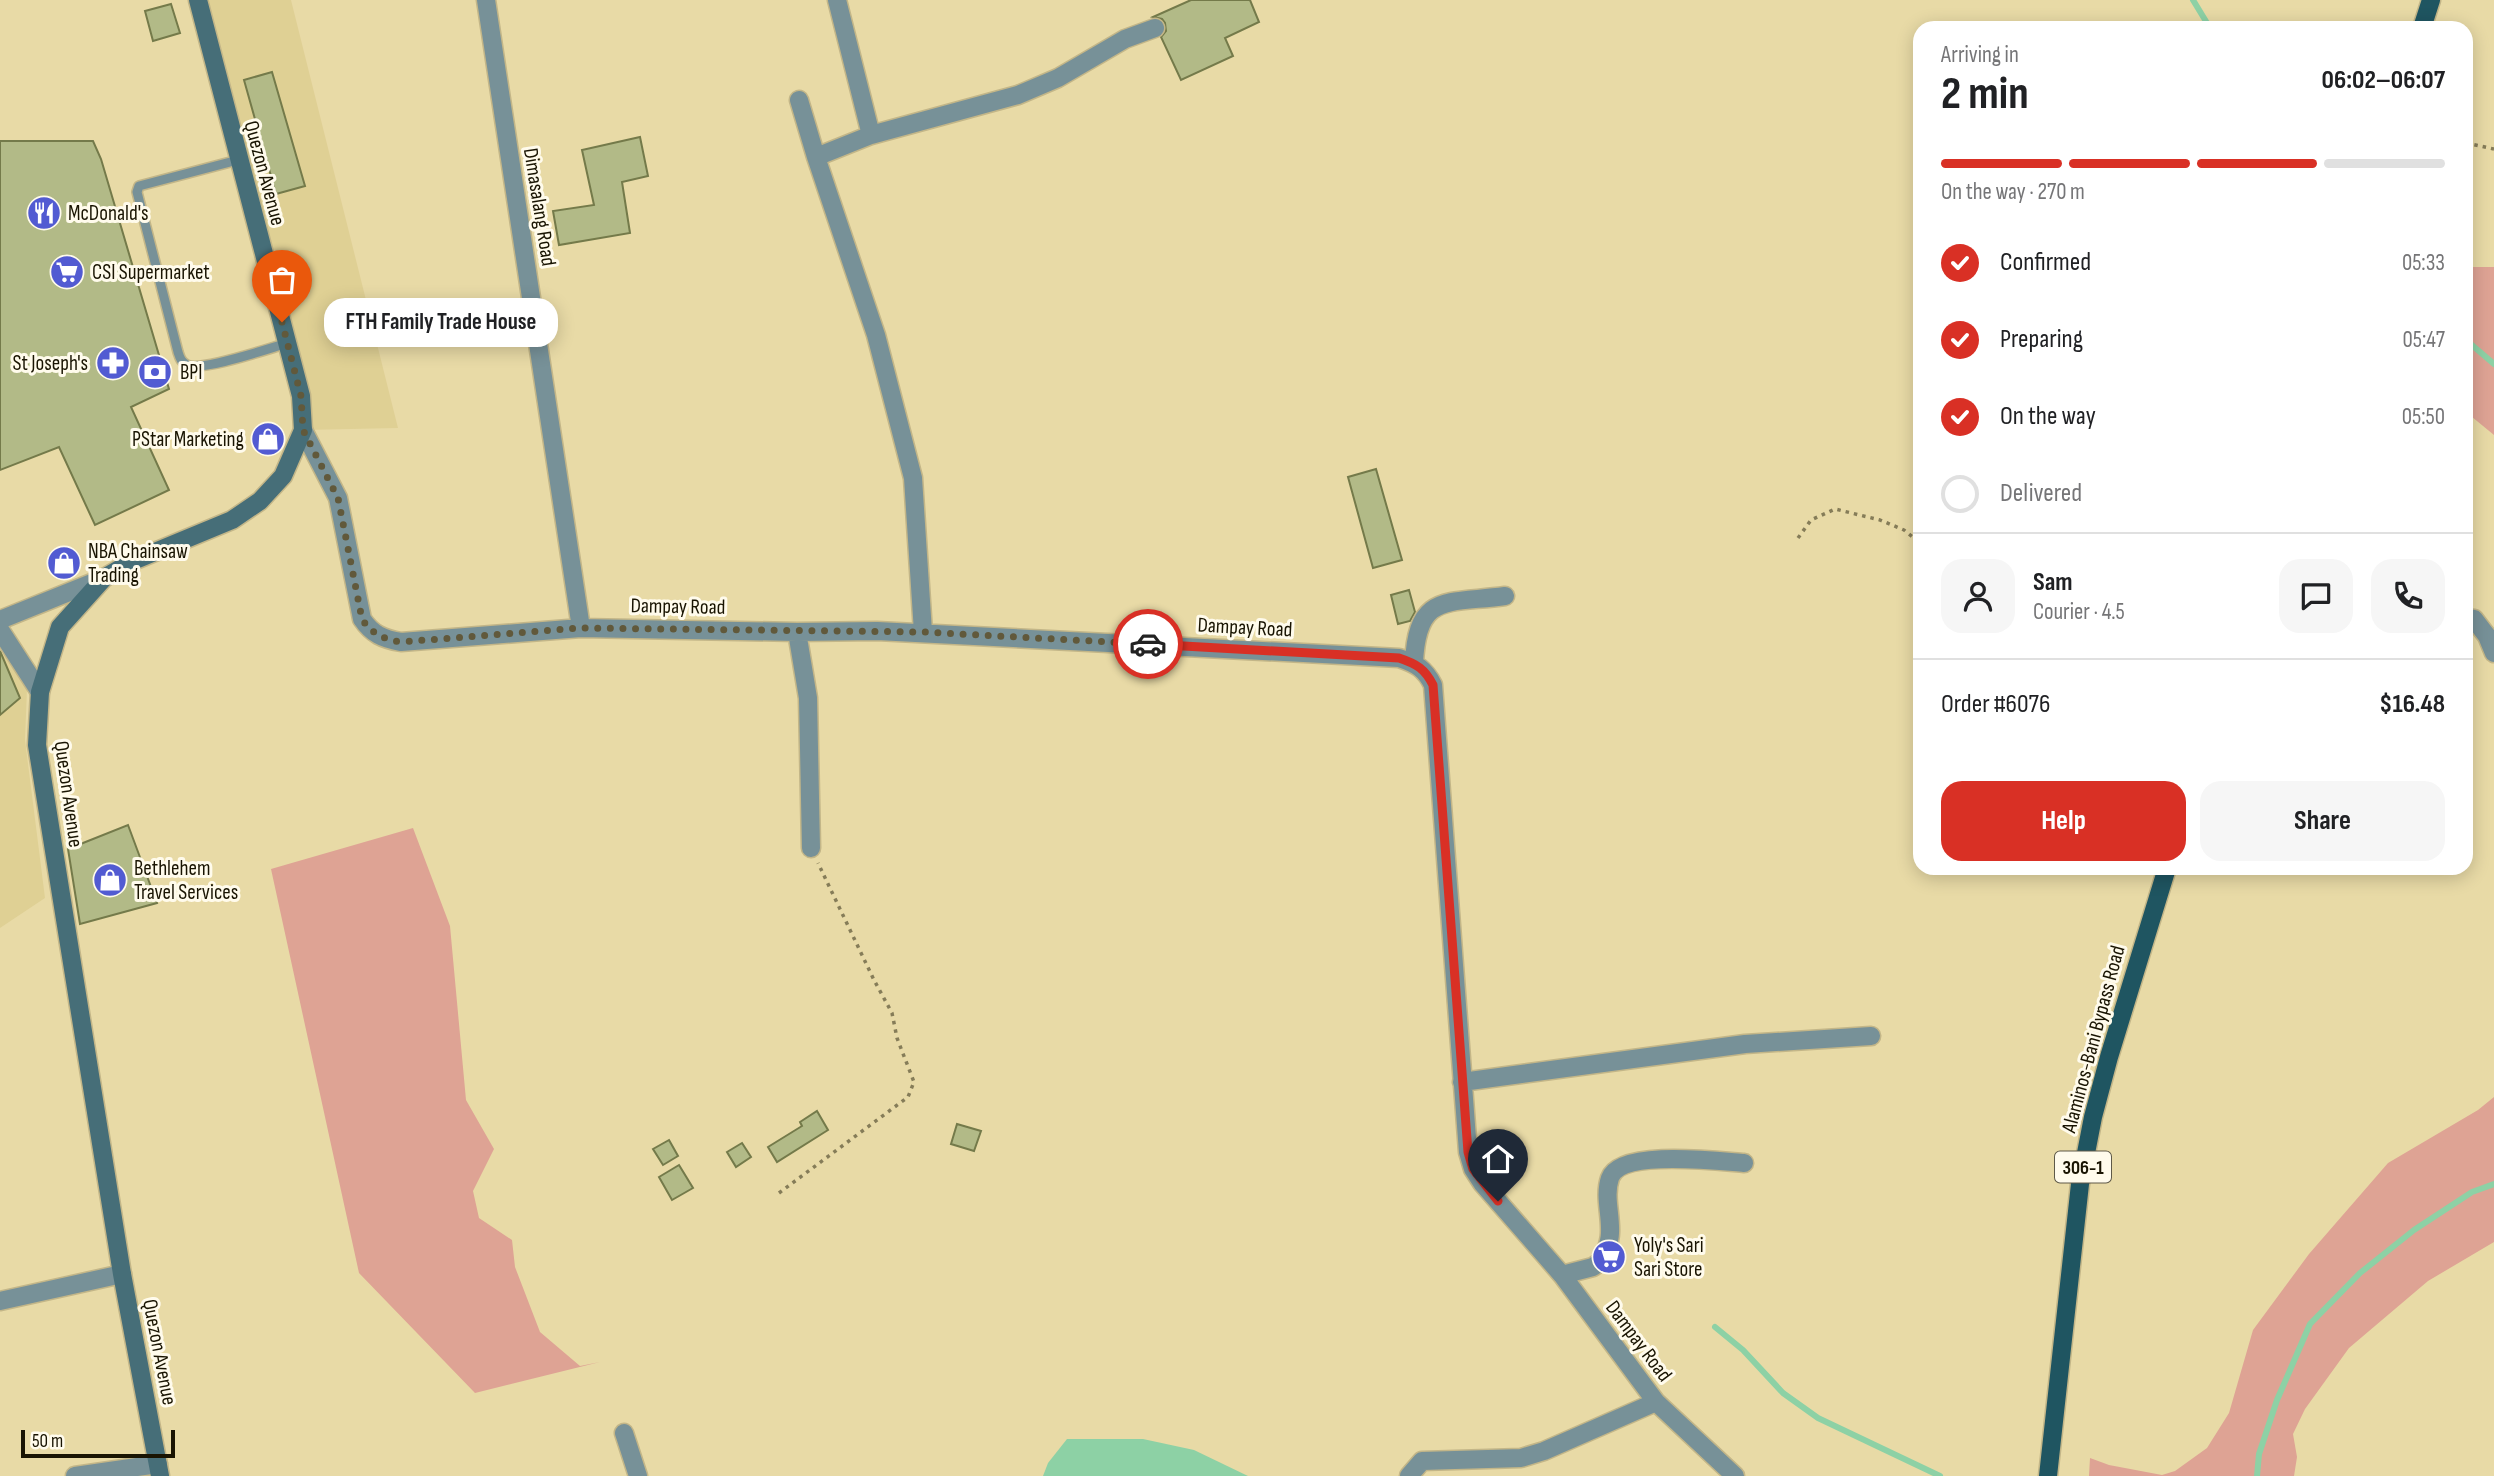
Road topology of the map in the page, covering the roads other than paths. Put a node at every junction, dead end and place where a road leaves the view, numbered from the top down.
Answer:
1 (198, 0) edge
2 (486, 0) edge
3 (838, 0) edge
4 (2431, 0) edge
5 (2424, 21) edge
6 (1155, 28) dead end
7 (799, 100) dead end
8 (871, 135) junction
9 (816, 157) junction
10 (238, 160) junction
11 (288, 343) junction
12 (303, 430) junction
13 (104, 578) junction
14 (1505, 596) dead end
15 (2473, 619) edge
16 (0, 620) edge
17 (580, 628) junction
18 (0, 630) edge
19 (797, 632) junction
20 (923, 632) junction
21 (2494, 653) edge
22 (1414, 663) junction
23 (40, 692) junction
24 (811, 848) road end
25 (2165, 875) edge
26 (1871, 1036) dead end
27 (1462, 1083) junction
28 (1744, 1163) dead end
29 (121, 1274) junction
30 (1562, 1275) junction
31 (0, 1301) edge
32 (1656, 1402) junction
33 (624, 1433) dead end
34 (159, 1470) edge
35 (75, 1476) edge
36 (638, 1476) edge
37 (1409, 1476) edge
38 (1735, 1476) edge
39 (2048, 1476) edge

1 - 10 main road, Quezon Avenue
2 - 17 street, Dimasalang Road
3 - 8 street
4 - 5 main road
6 - 8 street
7 - 9 street
8 - 9 street
9 - 20 street
10 - 11 main road, Quezon Avenue
10 - 11 lane
11 - 12 main road, Quezon Avenue
12 - 13 main road, Quezon Avenue
12 - 17 street, Dampay Road
13 - 16 street
13 - 23 main road, Quezon Avenue
14 - 22 street
15 - 21 street
17 - 19 street, Dampay Road
18 - 23 street
19 - 20 street, Dampay Road
19 - 24 street
20 - 22 street, Dampay Road
22 - 27 street, Dampay Road
23 - 29 main road, Quezon Avenue
25 - 39 main road, Alaminos-Bani Bypass Road / 306-1
26 - 27 street
27 - 30 street, Dampay Road
28 - 30 street
29 - 31 street
29 - 34 main road, Quezon Avenue
30 - 32 street, Dampay Road
32 - 37 street
32 - 38 street, Dampay Road
33 - 36 street
34 - 35 street

